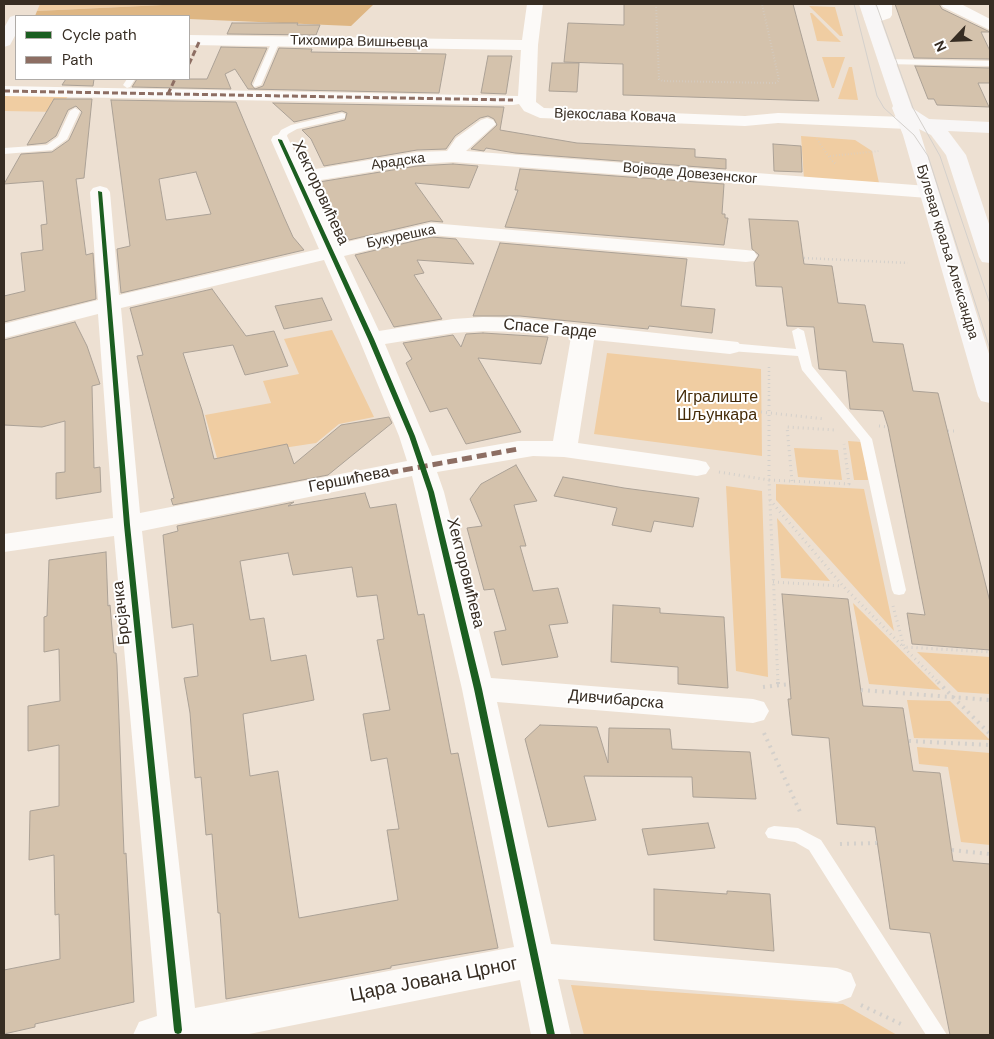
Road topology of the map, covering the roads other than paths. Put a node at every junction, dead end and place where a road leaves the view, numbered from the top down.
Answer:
1 (535, 4) edge
2 (884, 4) edge
3 (949, 4) edge
4 (870, 11) edge
5 (15, 22) edge
6 (990, 25) edge
7 (190, 40) edge
8 (276, 41) junction
9 (4, 42) edge
10 (530, 44) junction
11 (886, 62) junction
12 (990, 64) edge
13 (257, 85) dead end
14 (4, 91) edge
15 (513, 100) dead end
16 (74, 111) dead end
17 (342, 116) dead end
18 (487, 124) dead end
19 (919, 127) junction
20 (990, 127) edge
21 (990, 138) edge
22 (280, 140) joint
23 (4, 151) edge
24 (452, 156) junction
25 (297, 178) junction
26 (100, 192) dead end
27 (928, 192) junction
28 (333, 252) junction
29 (746, 256) dead end
30 (990, 257) edge
31 (109, 304) junction
32 (4, 331) edge
33 (584, 331) junction
34 (798, 331) dead end
35 (371, 339) junction
36 (730, 347) joint
37 (803, 353) junction
38 (990, 396) edge
39 (564, 449) junction
40 (422, 466) junction
41 (696, 468) road end
42 (127, 524) junction
43 (4, 543) edge
44 (899, 590) road end
45 (478, 689) junction
46 (753, 711) road end
47 (774, 833) dead end
48 (536, 960) junction
49 (847, 994) road end
50 (165, 1033) edge
51 (551, 1035) edge
52 (937, 1035) edge

1 - 10 street, Вјекослава Ковача
2 - 4 street
3 - 6 street
4 - 11 main road, Булевар краља Александра
5 - 9 main road
7 - 8 street, Тихомира Вишњевца
8 - 10 street, Тихомира Вишњевца
8 - 13 lane
10 - 19 street, Вјекослава Ковача
11 - 12 lane
11 - 19 main road, Булевар краља Александра
14 - 15 street
16 - 23 lane
17 - 22 lane
18 - 24 street
19 - 20 main road
19 - 21 main road
19 - 27 main road, Булевар краља Александра
19 - 30 main road, Булевар краља Александра
22 - 25 street, Хекторовићева
24 - 25 street, Арадска
24 - 27 street, Војводе Довезенског
25 - 28 street, Хекторовићева
26 - 31 street, Брсјачка
27 - 38 main road, Булевар краља Александра
28 - 29 street, Букурешка
28 - 31 street, Букурешка
28 - 35 street, Хекторовићева
31 - 32 street, Букурешка
31 - 42 street, Брсјачка
33 - 35 street, Спасе Гарде
33 - 36 street, Спасе Гарде
33 - 39 street
34 - 37 lane
35 - 40 street, Хекторовићева
36 - 37 lane
37 - 44 lane
39 - 40 street, Гершићева
39 - 41 street, Гершићева
40 - 42 street, Гершићева
40 - 45 street, Хекторовићева
42 - 43 street, Гершићева
42 - 50 street, Брсјачка
45 - 46 street, Дивчибарска
45 - 48 street, Хекторовићева
47 - 52 lane
48 - 49 street, Цара Јована Црног
48 - 50 street, Цара Јована Црног
48 - 51 street, Хекторовићева

